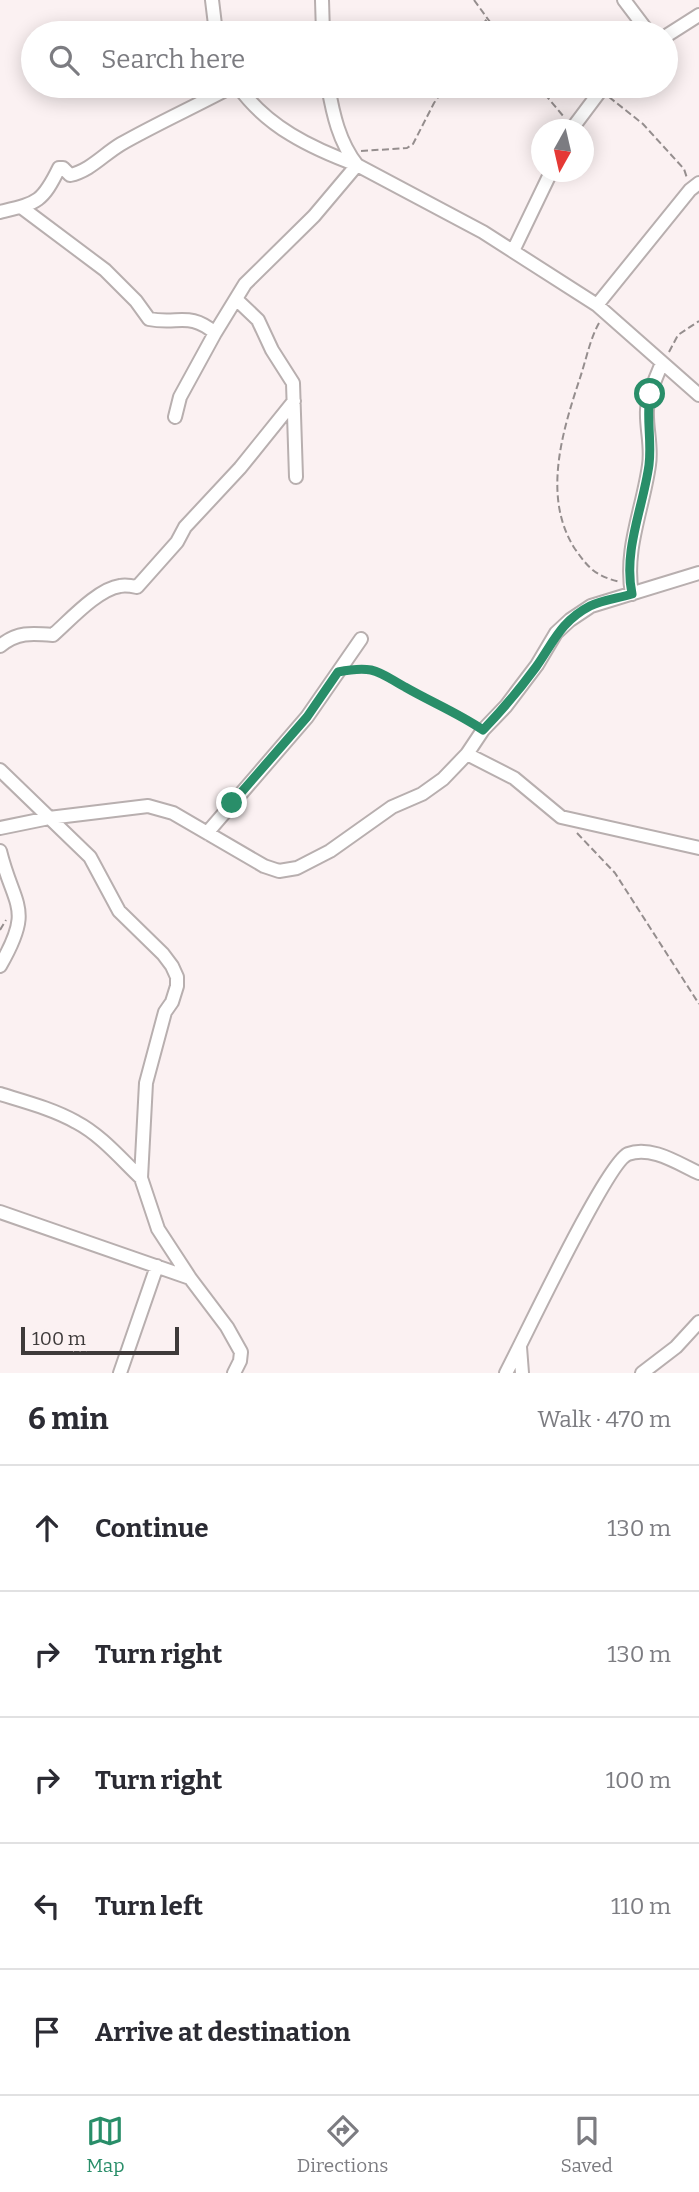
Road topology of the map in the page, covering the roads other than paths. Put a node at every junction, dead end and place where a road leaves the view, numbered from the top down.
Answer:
1 (212, 0) edge
2 (322, 0) edge
3 (625, 0) edge
4 (699, 15) edge
5 (215, 21) edge
6 (323, 21) edge
7 (640, 21) edge
8 (678, 28) edge
9 (209, 98) edge
10 (246, 98) edge
11 (330, 98) edge
12 (594, 98) edge
13 (579, 119) edge
14 (357, 165) junction
15 (546, 182) edge
16 (695, 186) edge
17 (21, 207) junction
18 (0, 212) edge
19 (513, 251) junction
20 (236, 299) junction
21 (601, 309) junction
22 (215, 333) junction
23 (662, 363) junction
24 (699, 395) edge
25 (294, 401) junction
26 (175, 417) dead end
27 (296, 477) dead end
28 (699, 573) edge
29 (631, 589) junction
30 (361, 639) dead end
31 (0, 646) edge
32 (467, 754) junction
33 (0, 770) edge
34 (49, 818) junction
35 (0, 828) edge
36 (207, 833) junction
37 (699, 848) edge
38 (0, 851) edge
39 (0, 966) edge
40 (0, 1094) edge
41 (699, 1173) edge
42 (141, 1178) junction
43 (0, 1212) edge
44 (157, 1266) junction
45 (190, 1278) junction
46 (699, 1322) edge
47 (520, 1346) junction
48 (120, 1373) edge
49 (234, 1373) edge
50 (506, 1373) edge
51 (522, 1373) edge
52 (642, 1373) edge

1 - 5 street
2 - 6 street
3 - 7 street
4 - 8 street
9 - 17 street
10 - 14 street
11 - 14 street
12 - 13 street
14 - 19 street
14 - 20 street
15 - 19 street
16 - 21 street
17 - 18 street
17 - 22 street
19 - 21 street
20 - 22 street
20 - 25 street
21 - 23 street
22 - 26 street
23 - 24 street
23 - 29 street
25 - 27 street
25 - 31 street
28 - 29 street
29 - 32 street
30 - 36 street
32 - 36 street
32 - 37 street
33 - 34 street
34 - 35 street
34 - 36 street
34 - 42 street
38 - 39 street
40 - 42 street
41 - 47 street
42 - 45 street
43 - 44 street
44 - 45 street
44 - 48 street
45 - 49 street
46 - 52 street
47 - 50 street
47 - 51 street

